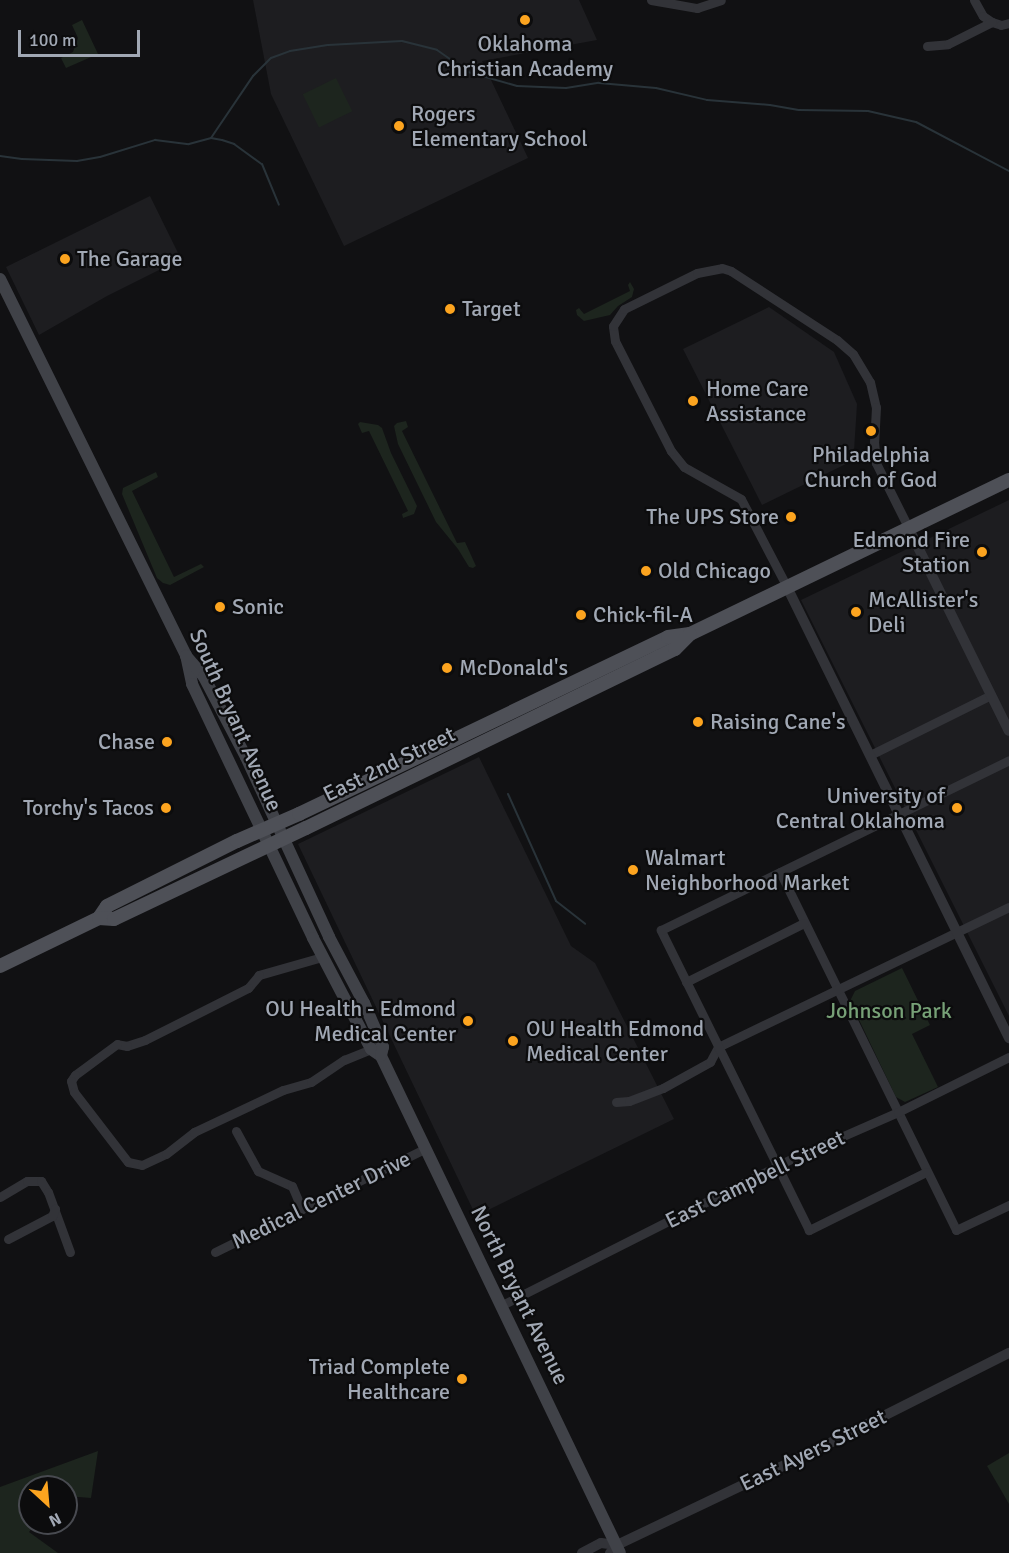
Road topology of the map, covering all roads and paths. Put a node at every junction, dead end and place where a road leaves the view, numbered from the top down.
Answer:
1 (651, 0) edge
2 (721, 0) edge
3 (974, 0) edge
4 (992, 22) junction
5 (1009, 23) edge
6 (927, 46) dead end
7 (0, 279) edge
8 (1009, 480) edge
9 (909, 529) junction
10 (788, 587) junction
11 (690, 634) junction
12 (634, 654) junction
13 (186, 655) junction
14 (599, 686) junction
15 (991, 695) junction
16 (1009, 731) edge
17 (441, 745) junction
18 (870, 755) junction
19 (1009, 760) edge
20 (430, 768) junction
21 (899, 815) junction
22 (277, 824) junction
23 (262, 830) junction
24 (283, 838) junction
25 (268, 844) junction
26 (780, 872) junction
27 (1009, 907) edge
28 (99, 918) junction
29 (804, 923) junction
30 (957, 931) junction
31 (322, 957) junction
32 (0, 966) edge
33 (686, 982) junction
34 (837, 989) junction
35 (1009, 1038) edge
36 (718, 1047) junction
37 (376, 1053) junction
38 (1009, 1057) edge
39 (616, 1102) dead end
40 (898, 1112) junction
41 (236, 1131) dead end
42 (426, 1148) junction
43 (776, 1167) junction
44 (926, 1172) junction
45 (0, 1197) edge
46 (1009, 1205) edge
47 (55, 1209) junction
48 (302, 1209) junction
49 (8, 1239) dead end
50 (70, 1252) dead end
51 (215, 1252) dead end
52 (502, 1305) junction
53 (1009, 1353) edge
54 (616, 1550) edge
55 (582, 1553) edge

1 - 2 street
3 - 4 street
4 - 5 street
4 - 6 street
7 - 13 main road, South Bryant Avenue
8 - 9 main road, East 2nd Street
9 - 10 main road, East 2nd Street
9 - 10 street
9 - 15 street
10 - 11 main road, East 2nd Street
10 - 18 street
11 - 12 main road, East 2nd Street
11 - 14 main road, East 2nd Street
12 - 14 main road
12 - 17 main road, East 2nd Street
13 - 22 main road
13 - 23 main road, South Bryant Avenue
14 - 20 main road, East 2nd Street
15 - 16 street
15 - 18 street
17 - 20 main road
17 - 22 main road, East 2nd Street
18 - 21 street
19 - 21 street
20 - 24 main road, East 2nd Street
21 - 26 street
21 - 30 street
22 - 23 main road, East 2nd Street
22 - 24 main road
23 - 25 main road, South Bryant Avenue
23 - 28 main road, East 2nd Street
24 - 25 main road, East 2nd Street
24 - 37 main road
25 - 28 main road, East 2nd Street
25 - 31 main road, South Bryant Avenue
26 - 29 street
26 - 33 street
27 - 30 street
28 - 32 main road, East 2nd Street
29 - 33 street
29 - 34 street
30 - 34 street
30 - 35 street
31 - 37 main road, South Bryant Avenue
31 - 37 street
33 - 36 street
34 - 36 street
34 - 40 street
36 - 39 street
36 - 43 street
37 - 42 main road, North Bryant Avenue
38 - 40 street, East Campbell Street
40 - 43 street, East Campbell Street
40 - 44 street
41 - 48 street
42 - 48 street, Medical Center Drive
42 - 52 main road, North Bryant Avenue
43 - 44 street
43 - 52 street, East Campbell Street
44 - 46 street
45 - 47 street
47 - 49 street
47 - 50 street
48 - 51 street, Medical Center Drive
52 - 54 main road, North Bryant Avenue
53 - 54 street, East Ayers Street
54 - 55 street, East Ayers Street

